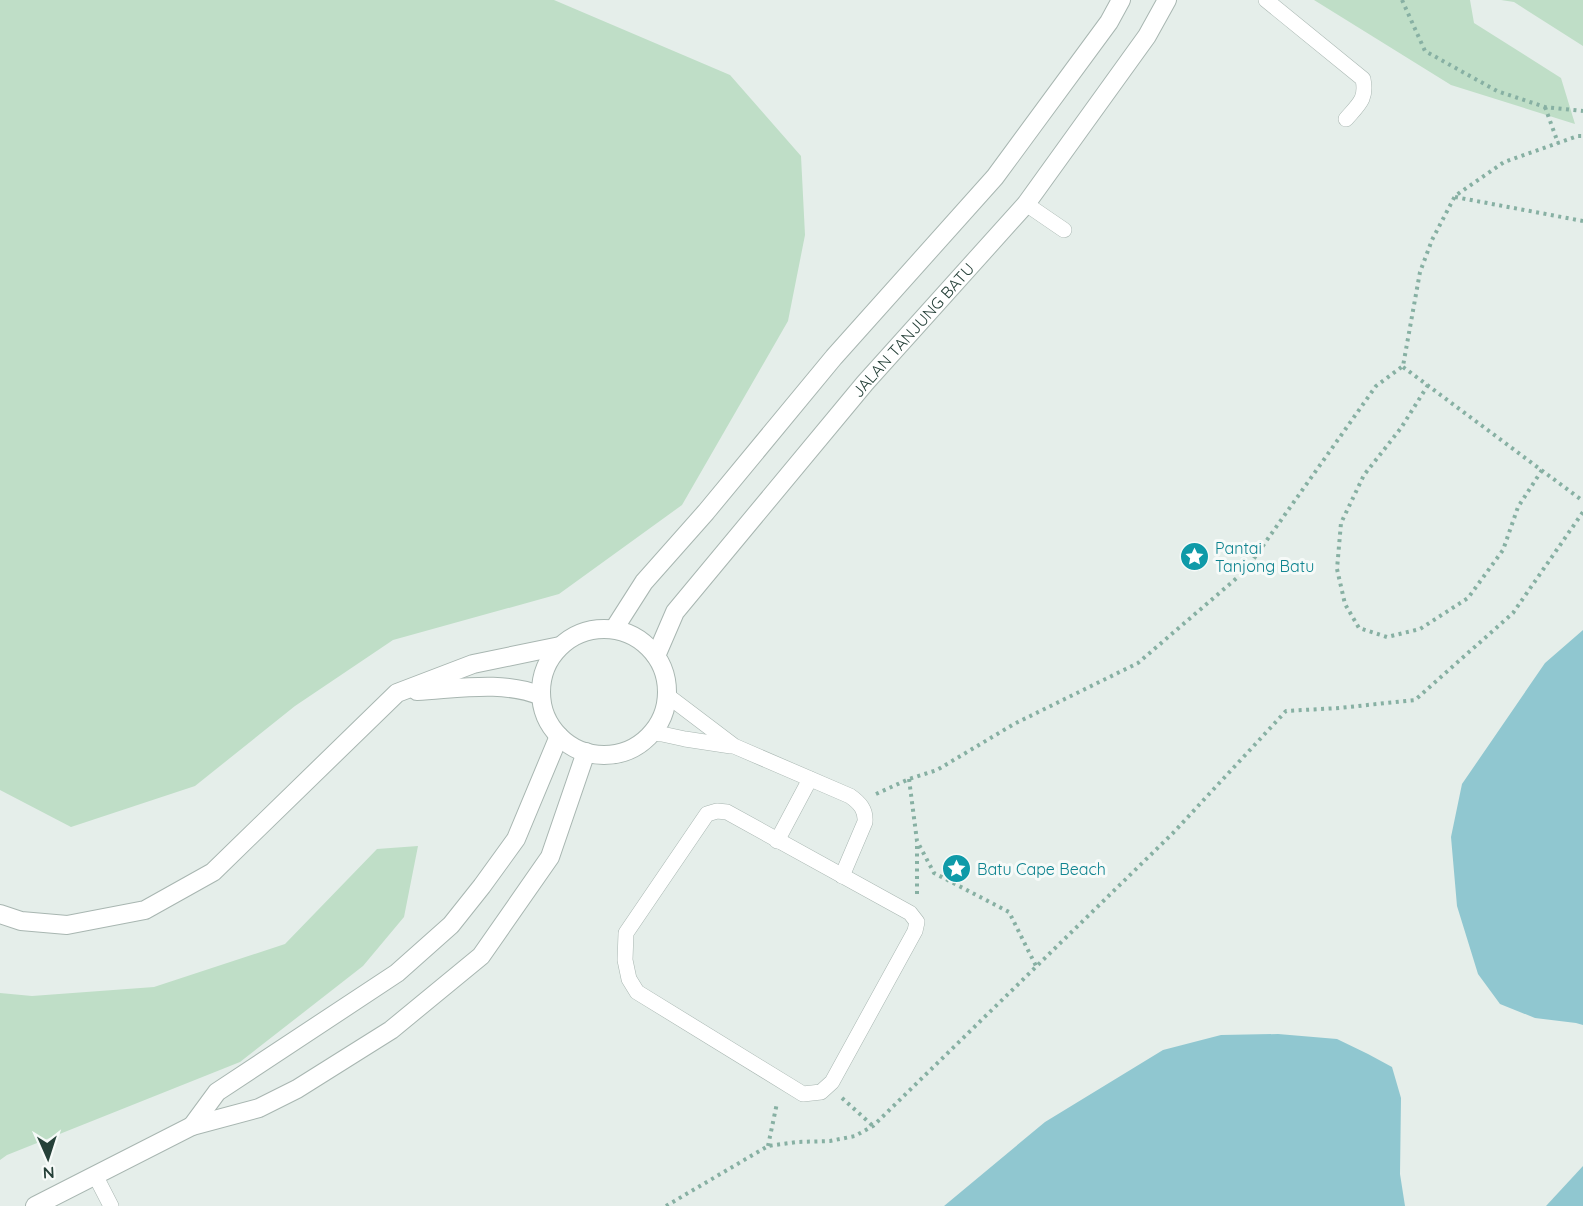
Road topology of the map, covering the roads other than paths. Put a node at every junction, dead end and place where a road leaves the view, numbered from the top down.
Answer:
1 (1121, 0) edge
2 (1167, 0) edge
3 (1266, 0) edge
4 (1346, 118) dead end
5 (1026, 204) junction
6 (1064, 230) dead end
7 (614, 629) junction
8 (560, 646) junction
9 (656, 656) junction
10 (397, 693) junction
11 (541, 696) junction
12 (668, 696) junction
13 (652, 733) junction
14 (558, 736) junction
15 (734, 746) junction
16 (586, 752) junction
17 (810, 779) junction
18 (777, 841) junction
19 (842, 876) junction
20 (0, 914) edge
21 (192, 1126) junction
22 (95, 1175) junction
23 (35, 1206) edge
24 (111, 1206) edge

1 - 7 street
2 - 5 street, JALAN TANJUNG BATU
3 - 4 lane
5 - 6 lane
5 - 9 street, JALAN TANJUNG BATU
7 - 8 street
7 - 9 street
8 - 10 street
8 - 11 street
9 - 12 street
10 - 11 street
10 - 20 street
11 - 14 street
12 - 13 street
12 - 15 lane
13 - 15 lane
13 - 16 street
14 - 16 street
14 - 21 street
15 - 17 lane
16 - 21 street
17 - 18 lane
17 - 19 lane
18 - 19 lane
18 - 19 lane
21 - 22 street
22 - 23 street
22 - 24 lane

